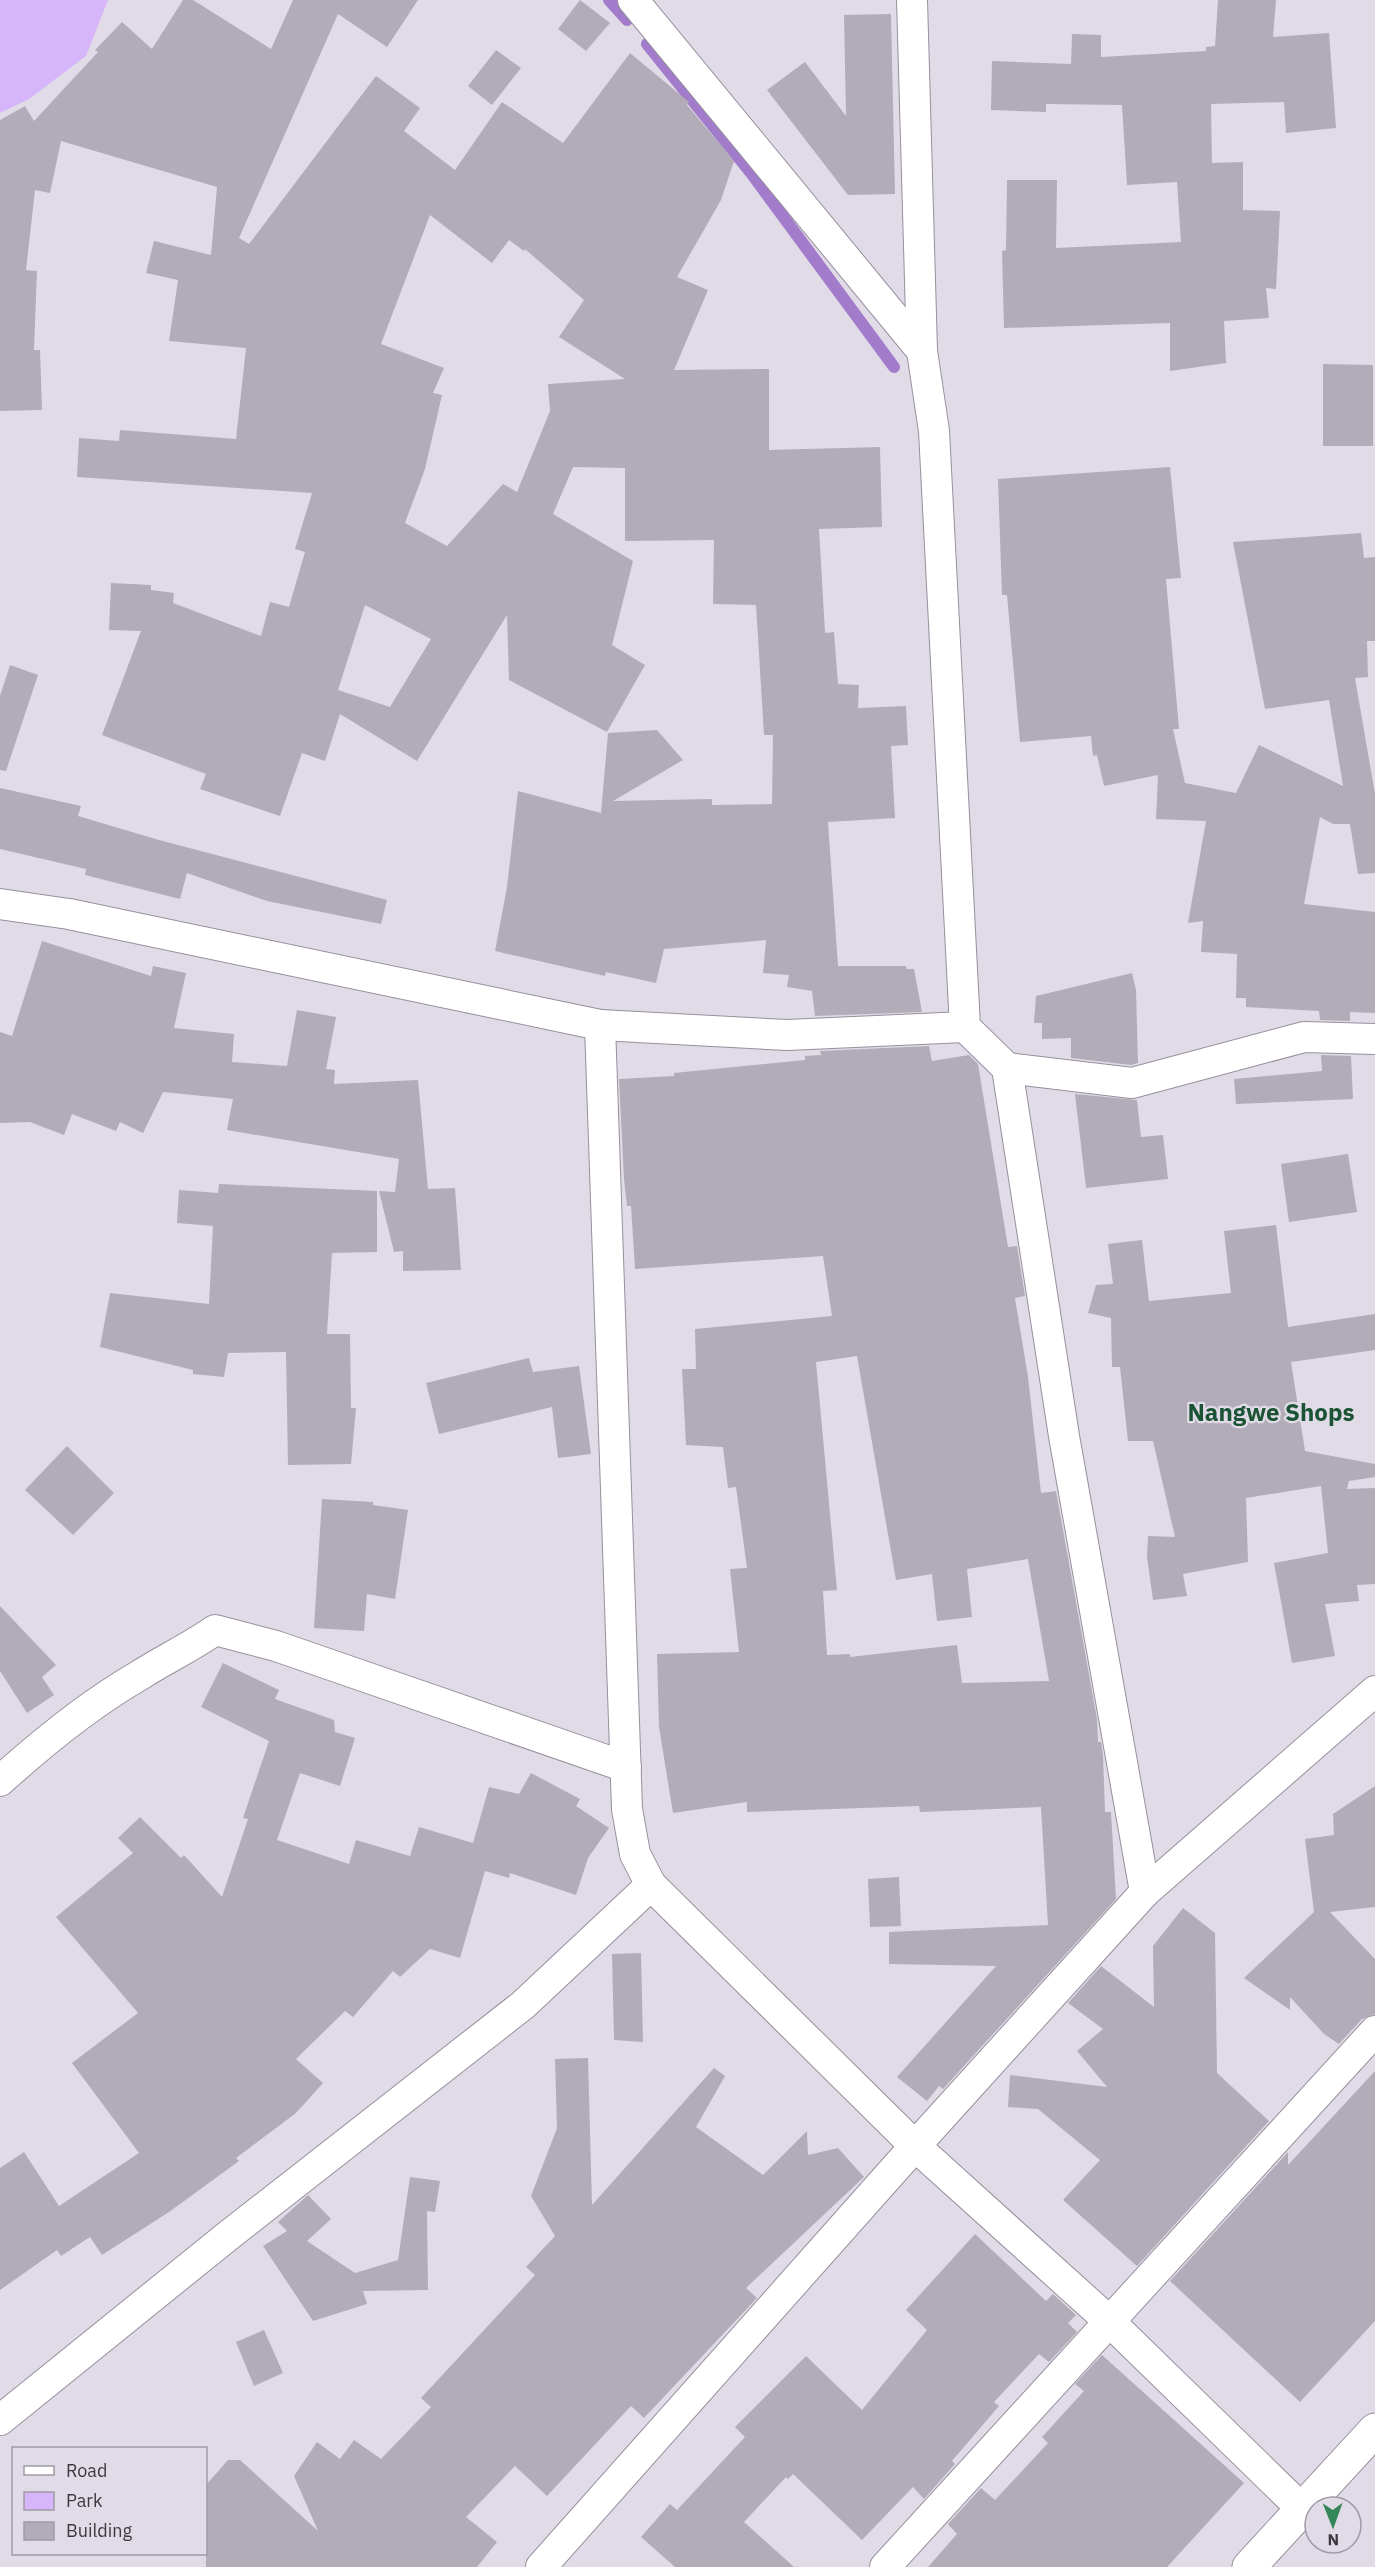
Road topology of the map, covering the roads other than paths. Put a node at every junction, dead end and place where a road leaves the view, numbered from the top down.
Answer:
1 (633, 0) edge
2 (912, 0) edge
3 (922, 351) junction
4 (0, 904) edge
5 (600, 1025) junction
6 (965, 1027) junction
7 (1375, 1040) edge
8 (1007, 1068) junction
9 (1375, 1691) edge
10 (627, 1767) junction
11 (0, 1780) edge
12 (651, 1885) junction
13 (1145, 1892) junction
14 (1375, 2031) edge
15 (915, 2146) junction
16 (1109, 2321) junction
17 (0, 2420) edge
18 (1375, 2430) edge
19 (1302, 2509) junction
20 (541, 2567) edge
21 (885, 2567) edge
22 (1249, 2567) edge

1 - 3 street
2 - 3 street
3 - 6 street
4 - 5 street
5 - 6 street
5 - 10 street
6 - 8 street
7 - 8 street
8 - 13 street
9 - 13 street
10 - 11 street
10 - 12 street
12 - 15 street
12 - 17 street
13 - 15 street
14 - 16 street
15 - 16 street
15 - 20 street
16 - 19 street
16 - 21 street
18 - 19 main road
19 - 22 main road

